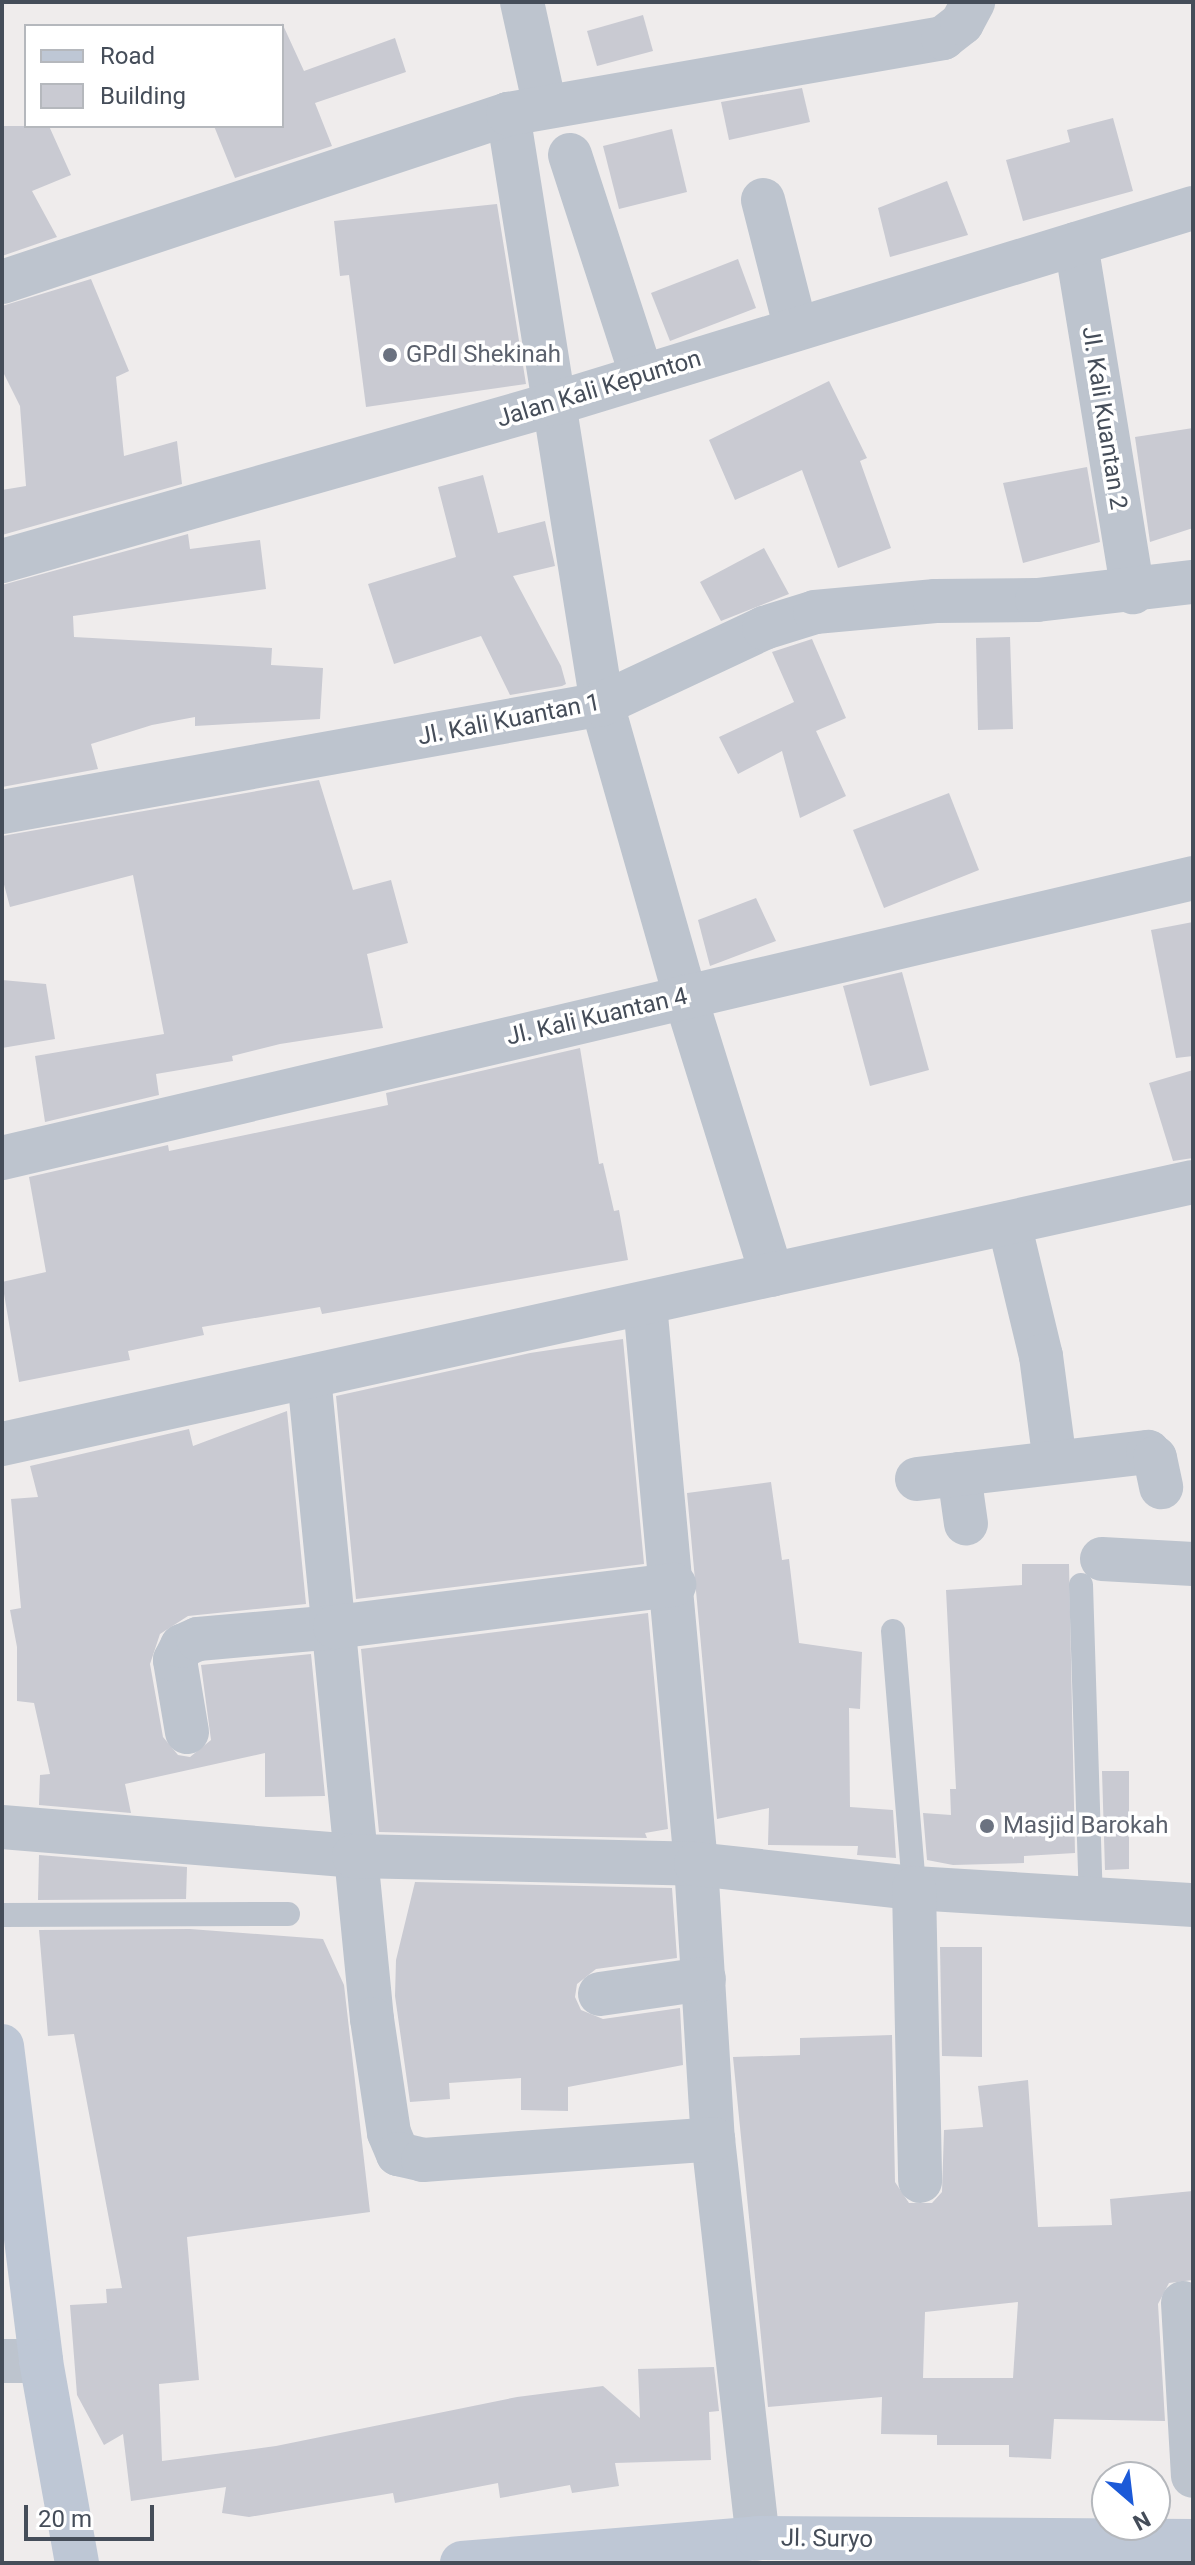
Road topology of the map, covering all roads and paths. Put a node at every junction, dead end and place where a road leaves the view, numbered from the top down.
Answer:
1 (522, 2) edge
2 (973, 2) edge
3 (527, 111) junction
4 (570, 155) dead end
5 (763, 200) dead end
6 (1193, 208) edge
7 (1076, 244) junction
8 (2, 282) edge
9 (796, 329) junction
10 (642, 376) junction
11 (553, 404) junction
12 (2, 561) edge
13 (1193, 582) edge
14 (1133, 592) junction
15 (602, 704) junction
16 (2, 812) edge
17 (1193, 878) edge
18 (685, 996) junction
19 (2, 1158) edge
20 (1193, 1182) edge
21 (1009, 1223) junction
22 (772, 1275) junction
23 (645, 1304) junction
24 (309, 1377) junction
25 (2, 1444) edge
26 (1055, 1462) junction
27 (1161, 1487) dead end
28 (966, 1524) dead end
29 (1193, 1564) edge
30 (1092, 1572) joint
31 (674, 1585) junction
32 (335, 1627) junction
33 (893, 1631) dead end
34 (187, 1732) dead end
35 (2, 1827) edge
36 (354, 1856) junction
37 (696, 1864) junction
38 (914, 1888) junction
39 (1091, 1899) junction
40 (1193, 1905) edge
41 (288, 1914) dead end
42 (2, 1915) edge
43 (704, 1979) junction
44 (600, 1994) dead end
45 (2, 2046) edge
46 (713, 2139) junction
47 (920, 2181) dead end
48 (1183, 2303) dead end
49 (21, 2361) edge
50 (1193, 2476) edge
51 (758, 2538) junction
52 (1193, 2541) edge
53 (1041, 2553) edge
54 (539, 2560) edge
55 (77, 2563) edge
56 (462, 2563) edge

1 - 3 street
2 - 3 street
3 - 8 street
3 - 11 street
4 - 10 street
5 - 9 street
6 - 7 street, Jalan Kali Kepunton
7 - 9 street, Jalan Kali Kepunton
7 - 14 street, Jl. Kali Kuantan 2
9 - 10 street, Jalan Kali Kepunton
10 - 11 street, Jalan Kali Kepunton
11 - 12 street, Jalan Kali Kepunton
11 - 15 street
13 - 14 street, Jl. Kali Kuantan 1
14 - 15 street, Jl. Kali Kuantan 1
15 - 16 street, Jl. Kali Kuantan 1
15 - 18 street
17 - 18 street, Jl. Kali Kuantan 4
18 - 19 street, Jl. Kali Kuantan 4
18 - 22 street
20 - 21 street
21 - 22 street
21 - 26 street
22 - 23 street
23 - 24 street
23 - 31 street
24 - 25 street
24 - 32 street
26 - 27 street
26 - 28 street
29 - 30 street
30 - 39 lane
31 - 32 street
31 - 37 street
32 - 34 street
32 - 36 street
33 - 38 lane
35 - 36 street
36 - 37 street
36 - 46 street
37 - 38 street
37 - 43 street
38 - 39 street
38 - 47 street
39 - 40 street
41 - 42 lane
43 - 44 street
43 - 46 street
45 - 49 main road
46 - 51 street
48 - 50 street
49 - 55 main road
51 - 53 main road, Jl. Suryo
51 - 54 main road, Jl. Suryo
52 - 53 main road, Jl. Suryo
54 - 56 main road, Jl. Suryo

